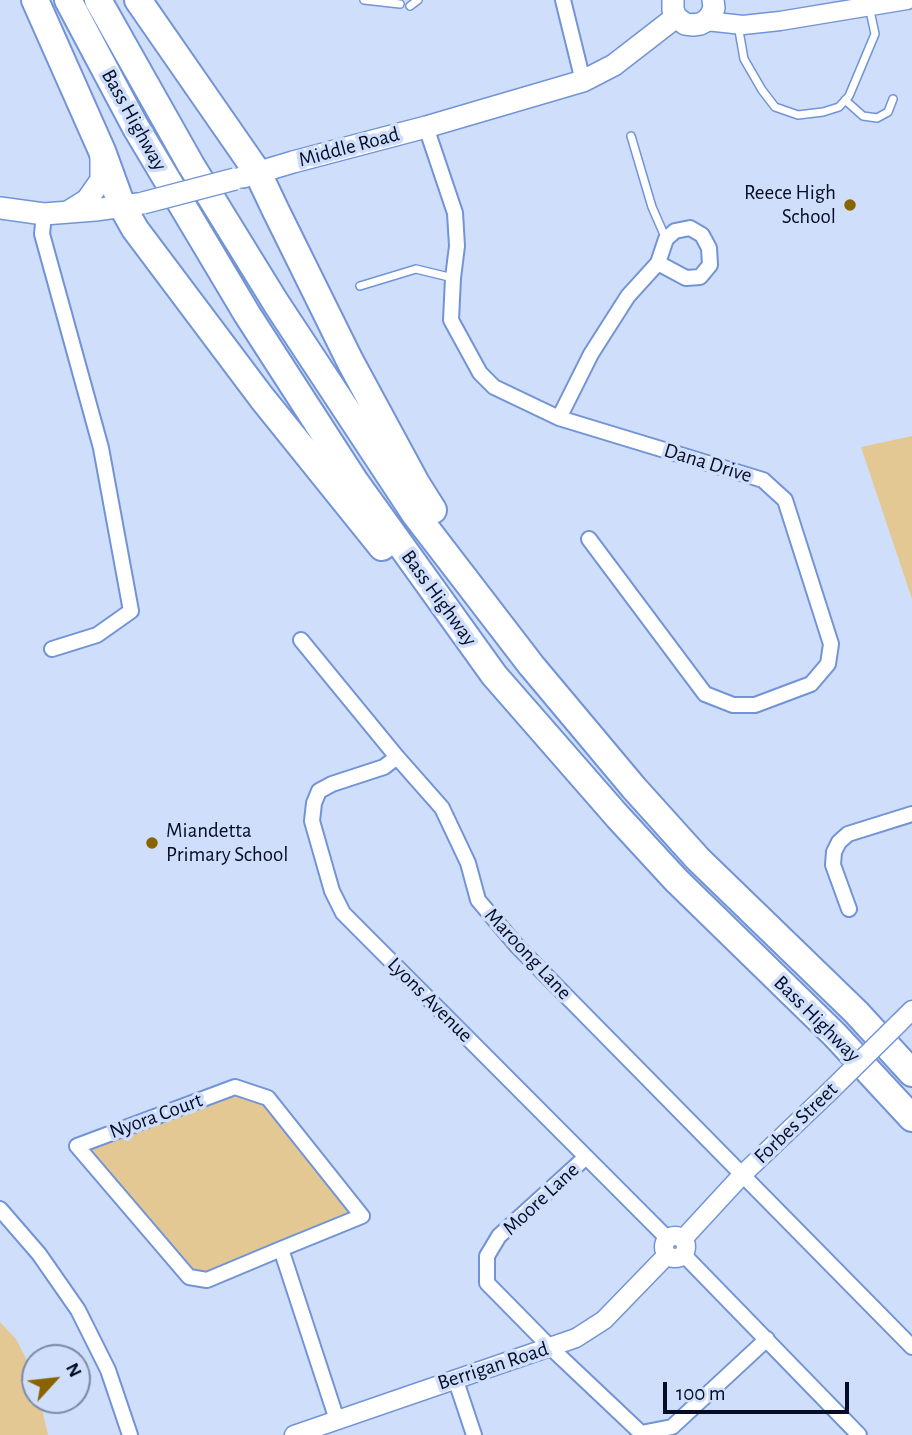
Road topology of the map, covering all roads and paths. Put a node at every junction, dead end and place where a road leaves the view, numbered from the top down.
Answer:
1 (35, 0) edge
2 (68, 0) edge
3 (98, 0) edge
4 (138, 0) edge
5 (364, 0) edge
6 (418, 0) edge
7 (563, 0) edge
8 (713, 0) edge
9 (907, 0) edge
10 (400, 4) dead end
11 (410, 6) dead end
12 (869, 6) junction
13 (674, 8) edge
14 (706, 21) junction
15 (737, 25) junction
16 (583, 81) junction
17 (893, 99) dead end
18 (845, 100) junction
19 (426, 127) junction
20 (631, 136) dead end
21 (102, 151) junction
22 (293, 162) junction
23 (247, 176) junction
24 (132, 205) junction
25 (0, 208) edge
26 (275, 209) junction
27 (66, 213) junction
28 (44, 214) junction
29 (666, 239) junction
30 (658, 263) junction
31 (453, 278) junction
32 (360, 286) dead end
33 (559, 418) junction
34 (589, 539) dead end
35 (301, 640) dead end
36 (52, 649) dead end
37 (531, 665) junction
38 (494, 675) junction
39 (397, 757) junction
40 (912, 814) edge
41 (849, 909) dead end
42 (906, 1016) edge
43 (912, 1073) edge
44 (912, 1118) edge
45 (586, 1157) junction
46 (742, 1175) junction
47 (0, 1209) edge
48 (676, 1247) junction
49 (281, 1250) junction
50 (767, 1339) junction
51 (550, 1347) junction
52 (912, 1347) edge
53 (455, 1378) junction
54 (337, 1420) junction
55 (130, 1435) edge
56 (294, 1435) edge
57 (474, 1435) edge
58 (859, 1435) edge

1 - 21 highway
2 - 38 highway, Bass Highway
3 - 37 highway, Bass Highway
4 - 23 highway
5 - 10 lane
6 - 11 lane
7 - 16 street
8 - 14 main road
9 - 12 street
12 - 15 street
12 - 18 lane
13 - 14 main road
13 - 16 main road, Middle Road
14 - 15 street
15 - 18 lane
16 - 19 main road, Middle Road
17 - 18 lane
19 - 22 main road, Middle Road
19 - 31 street, Dana Drive
20 - 29 lane
21 - 24 highway
21 - 27 main road
22 - 23 main road, Middle Road
22 - 26 main road
23 - 24 main road, Middle Road, bridge
23 - 26 highway
24 - 27 main road, Middle Road
24 - 38 highway
25 - 28 main road, Middle Road
26 - 37 highway
27 - 28 main road, Middle Road
28 - 36 street
29 - 30 street
29 - 30 street
30 - 33 street
31 - 32 lane
31 - 33 street, Dana Drive
33 - 34 street, Dana Drive
35 - 39 street, Maroong Lane
37 - 43 highway, Bass Highway
38 - 44 highway, Bass Highway
39 - 45 street, Lyons Avenue
39 - 46 street, Maroong Lane
40 - 41 street
42 - 46 street, Forbes Street, bridge
45 - 48 street, Lyons Avenue
45 - 51 street, Moore Lane
46 - 48 street, Forbes Street
46 - 52 street, Maroong Lane
47 - 55 street
48 - 50 street, Lyons Avenue
48 - 51 street, Berrigan Road
49 - 49 street, Nyora Court
49 - 54 street
50 - 51 street, Moore Lane
50 - 58 street, Lyons Avenue
51 - 53 street, Berrigan Road
53 - 54 street, Berrigan Road
53 - 57 street
54 - 56 street, Berrigan Road

